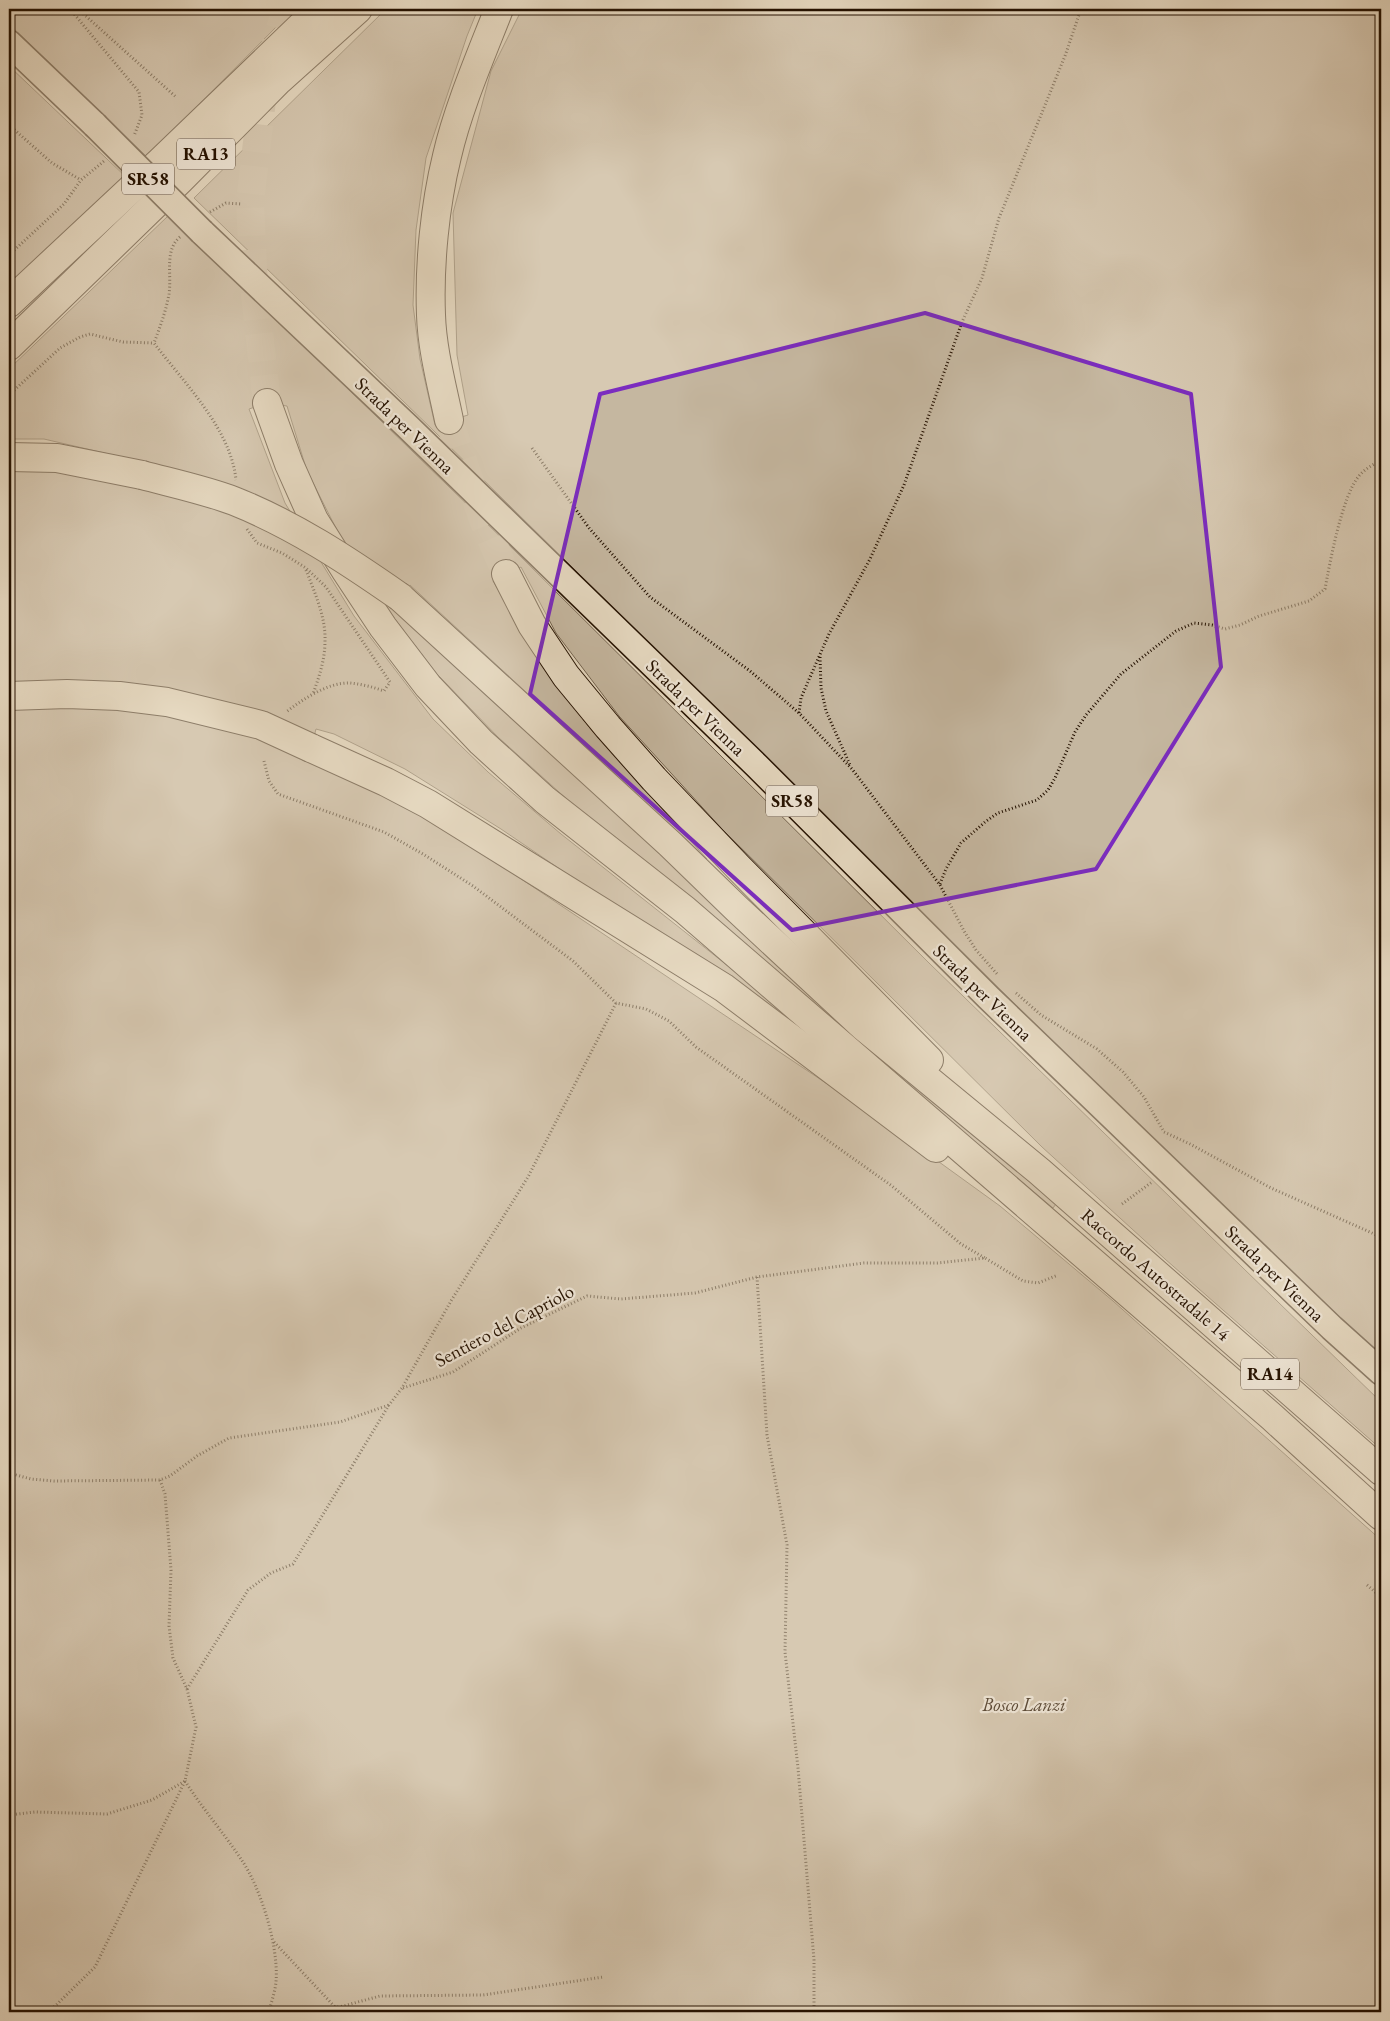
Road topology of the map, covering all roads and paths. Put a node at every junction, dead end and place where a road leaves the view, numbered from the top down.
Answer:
1 (70, 9) edge
2 (78, 9) edge
3 (319, 9) edge
4 (358, 9) edge
5 (500, 9) edge
6 (1081, 9) edge
7 (9, 43) edge
8 (176, 97) dead end
9 (9, 125) edge
10 (128, 140) dead end
11 (108, 158) dead end
12 (81, 180) junction
13 (242, 204) dead end
14 (196, 228) junction
15 (9, 255) edge
16 (9, 303) edge
17 (154, 343) junction
18 (9, 346) edge
19 (9, 394) edge
20 (266, 403) tunnel mouth
21 (449, 420) tunnel mouth
22 (532, 448) dead end
23 (9, 456) edge
24 (1381, 461) edge
25 (237, 490) dead end
26 (245, 524) dead end
27 (306, 568) junction
28 (506, 574) tunnel mouth
29 (820, 656) junction
30 (313, 694) junction
31 (9, 696) edge
32 (799, 713) junction
33 (282, 715) dead end
34 (264, 761) dead end
35 (852, 769) junction
36 (940, 885) junction
37 (998, 976) dead end
38 (1011, 989) dead end
39 (616, 1003) junction
40 (1168, 1170) junction
41 (1039, 1171) junction
42 (1122, 1204) dead end
43 (1047, 1222) junction
44 (1381, 1237) edge
45 (985, 1258) junction
46 (1058, 1275) dead end
47 (757, 1277) junction
48 (1381, 1372) edge
49 (402, 1388) junction
50 (389, 1405) junction
51 (1381, 1472) edge
52 (9, 1473) edge
53 (160, 1480) junction
54 (1381, 1516) edge
55 (1367, 1585) dead end
56 (1381, 1597) edge
57 (187, 1688) junction
58 (185, 1780) junction
59 (9, 1815) edge
60 (273, 1941) junction
61 (603, 1977) dead end
62 (1381, 2002) edge
63 (335, 2007) junction
64 (49, 2012) edge
65 (269, 2012) edge
66 (321, 2012) edge
67 (386, 2012) edge
68 (814, 2012) edge
69 (1368, 2012) edge

1 - 10 path
2 - 8 path
3 - 16 highway, RA13
4 - 18 highway, RA13
5 - 21 highway
6 - 29 path
7 - 14 main road, Strada per Vienna / SR58, bridge
9 - 12 path
11 - 12 path
12 - 15 path
13 - 14 path
14 - 17 path
14 - 40 main road, Strada per Vienna / SR58
17 - 19 path
17 - 25 path
20 - 43 highway
22 - 32 path
23 - 41 highway, bridge
24 - 36 path
26 - 27 path
27 - 30 path
27 - 30 path
28 - 41 highway
29 - 32 path
29 - 35 path
30 - 33 path
31 - 43 highway, bridge
32 - 35 path
34 - 39 path
35 - 36 path
36 - 37 path
38 - 44 path
39 - 45 path
39 - 49 path
40 - 42 path
40 - 48 main road, Strada per Vienna / SR58
41 - 51 highway, Raccordo Autostradale 14 / RA14
43 - 54 highway, Raccordo Autostradale 14 / RA14
45 - 46 path
45 - 47 path, Sentiero del Capriolo
47 - 49 path, Sentiero del Capriolo
47 - 68 path
49 - 50 path
50 - 53 path
50 - 57 path
52 - 53 path
53 - 57 path
55 - 56 path
57 - 58 path
58 - 59 path
58 - 60 path
58 - 64 path
60 - 63 path
60 - 65 path
61 - 63 path
62 - 69 path
63 - 66 path
63 - 67 path

